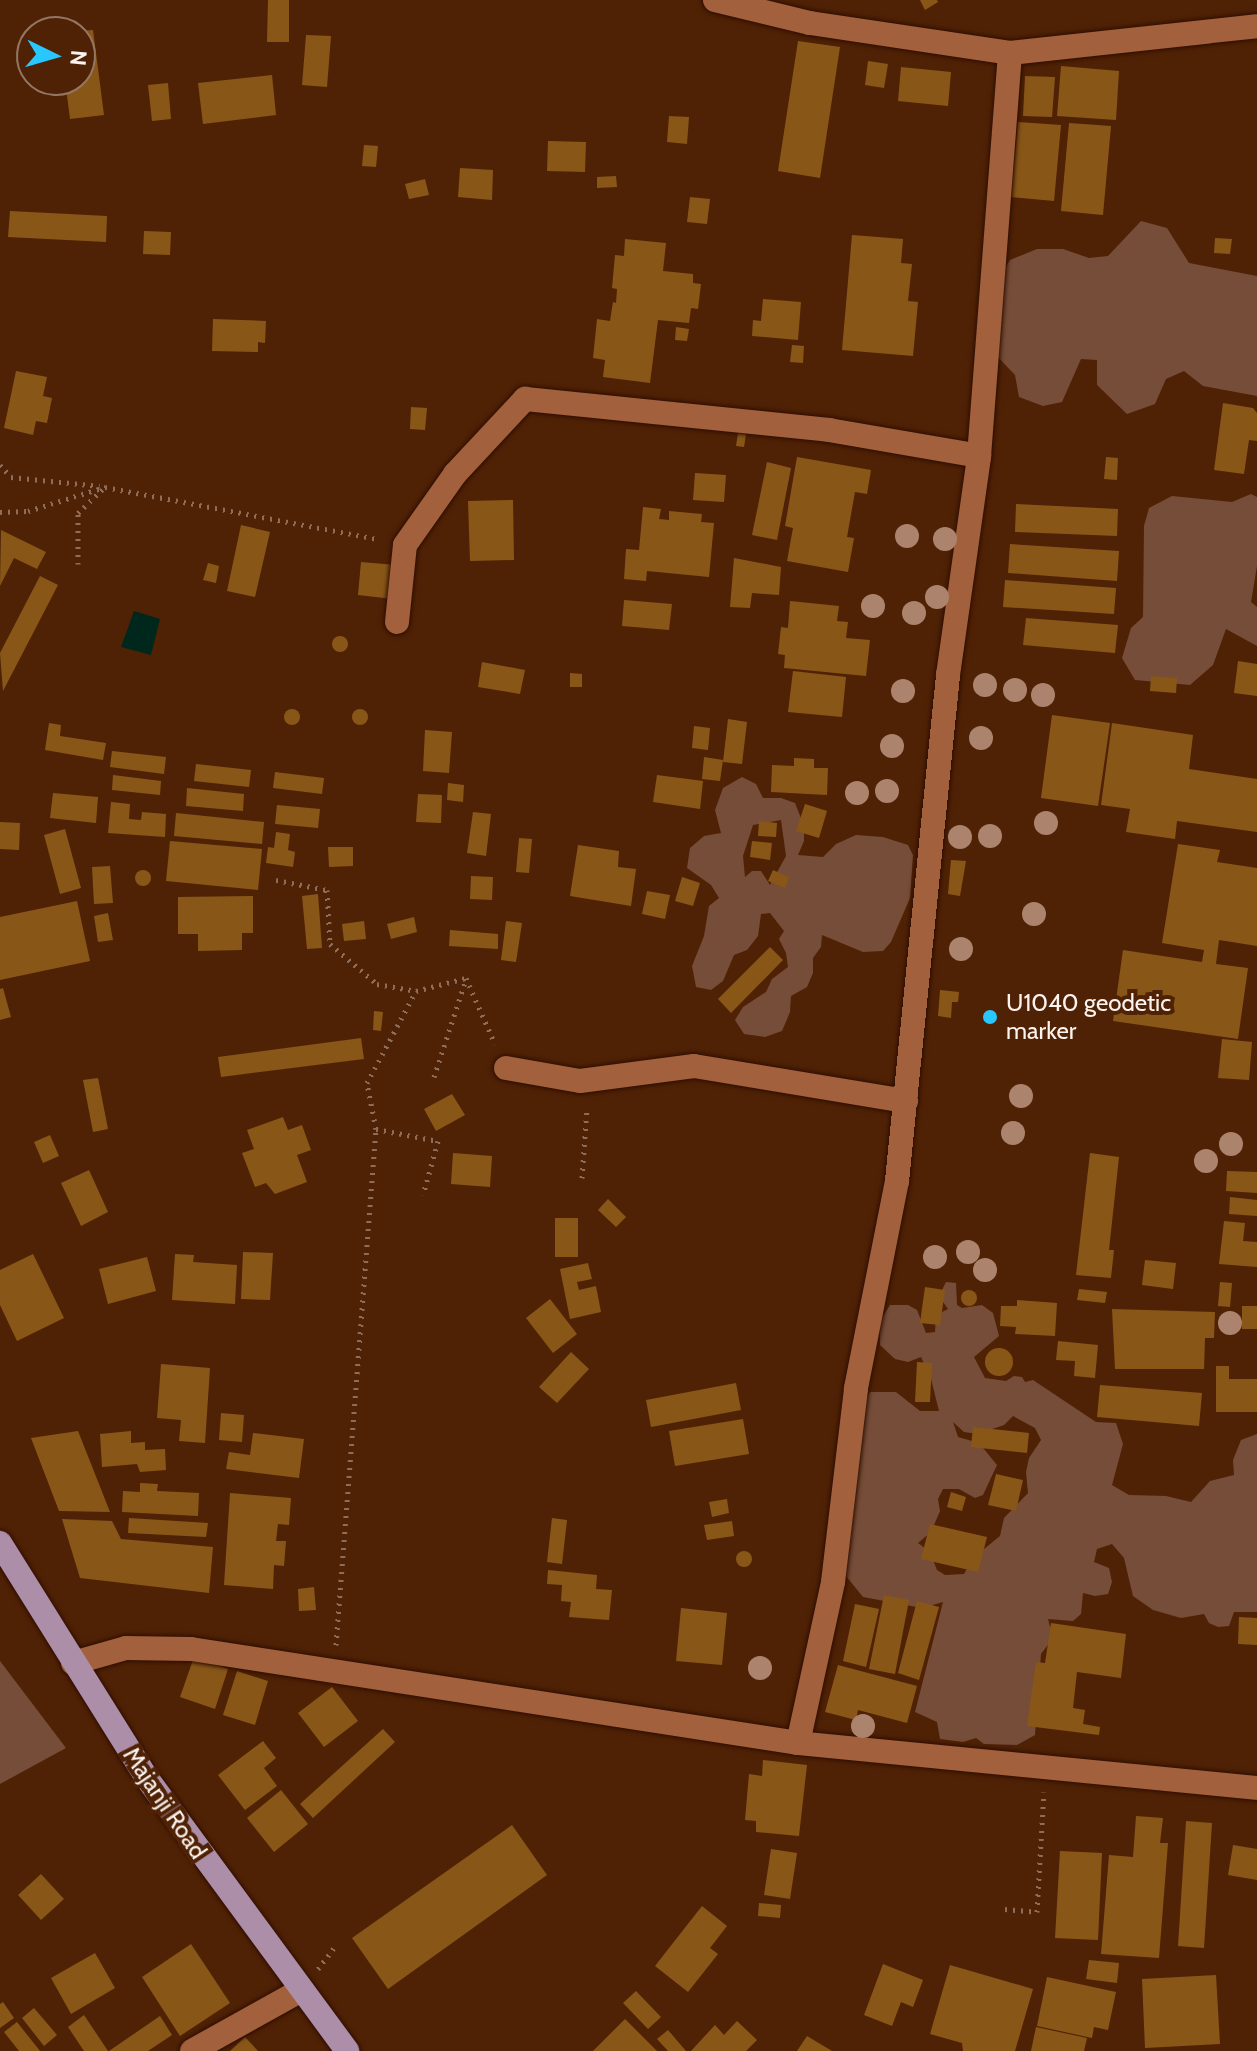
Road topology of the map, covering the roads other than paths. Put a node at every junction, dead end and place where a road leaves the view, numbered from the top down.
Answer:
1 (715, 0) edge
2 (1257, 26) edge
3 (1010, 53) junction
4 (979, 456) junction
5 (397, 622) dead end
6 (506, 1068) road end
7 (906, 1101) junction
8 (2, 1553) edge
9 (73, 1663) junction
10 (798, 1743) junction
11 (1257, 1788) edge
12 (300, 1991) junction
13 (192, 2051) edge
14 (347, 2051) edge

1 - 3 street
2 - 3 street
3 - 4 street
4 - 5 street
4 - 7 street
6 - 7 street
7 - 10 street
8 - 9 main road, Majanji Road
9 - 10 street
9 - 12 main road, Majanji Road
10 - 11 street
12 - 13 street
12 - 14 main road, Majanji Road

